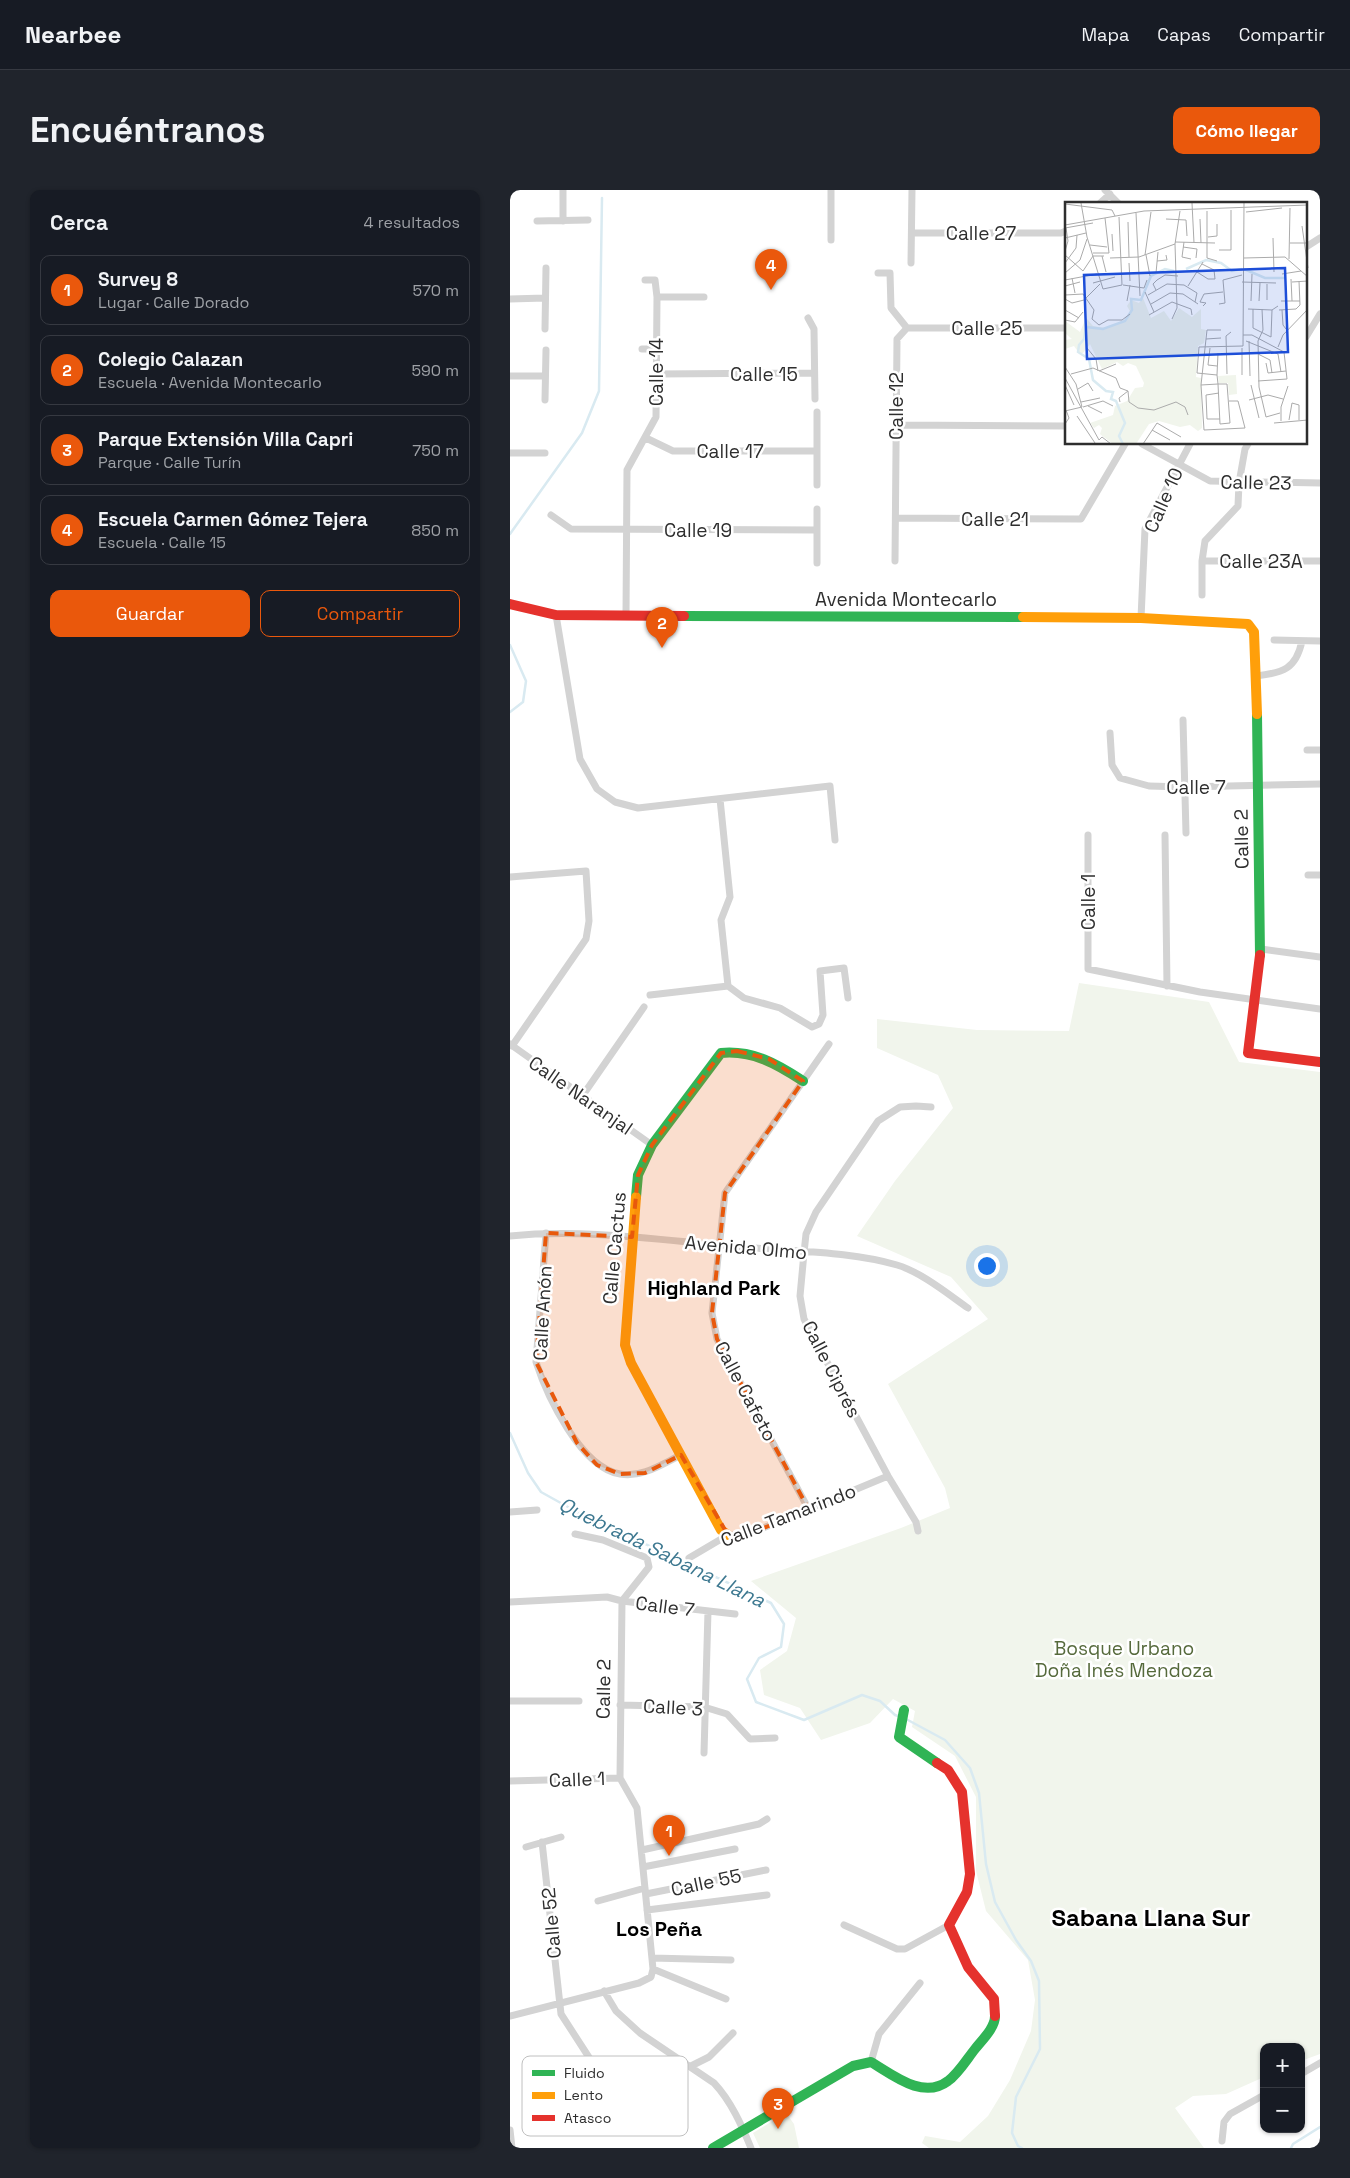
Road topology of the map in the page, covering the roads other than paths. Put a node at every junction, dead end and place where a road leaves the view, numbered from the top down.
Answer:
1 (563, 190) edge
2 (831, 190) edge
3 (912, 190) edge
4 (1108, 192) edge
5 (1117, 202) edge
6 (588, 220) dead end
7 (538, 221) dead end
8 (563, 221) junction
9 (1065, 231) edge
10 (912, 233) junction
11 (1320, 238) edge
12 (831, 240) dead end
13 (1308, 246) edge
14 (911, 264) dead end
15 (546, 268) dead end
16 (878, 273) dead end
17 (645, 280) dead end
18 (657, 297) junction
19 (704, 297) dead end
20 (546, 298) junction
21 (510, 299) edge
22 (1320, 314) edge
23 (808, 318) dead end
24 (546, 328) dead end
25 (907, 328) junction
26 (1065, 328) edge
27 (1308, 334) edge
28 (642, 349) dead end
29 (657, 349) junction
30 (546, 350) dead end
31 (814, 373) junction
32 (656, 374) junction
33 (510, 376) edge
34 (545, 376) junction
35 (814, 399) dead end
36 (545, 400) dead end
37 (817, 412) dead end
38 (896, 426) junction
39 (1065, 426) edge
40 (646, 438) junction
41 (1124, 445) edge
42 (1144, 445) edge
43 (1189, 445) edge
44 (1247, 445) edge
45 (817, 451) junction
46 (510, 453) edge
47 (545, 453) dead end
48 (1179, 464) junction
49 (1239, 483) junction
50 (1320, 483) edge
51 (817, 485) dead end
52 (817, 509) dead end
53 (551, 515) dead end
54 (896, 518) junction
55 (626, 530) junction
56 (816, 530) junction
57 (896, 561) dead end
58 (1202, 561) junction
59 (1320, 562) edge
60 (817, 563) dead end
61 (1202, 595) dead end
62 (510, 604) edge
63 (556, 616) junction
64 (626, 616) junction
65 (1141, 618) junction
66 (1274, 640) dead end
67 (1302, 641) junction
68 (1320, 641) edge
69 (1256, 676) junction
70 (1183, 720) dead end
71 (1110, 733) dead end
72 (1307, 750) dead end
73 (1320, 750) edge
74 (1320, 784) edge
75 (1257, 786) junction
76 (1185, 788) junction
77 (720, 799) junction
78 (1186, 833) dead end
79 (1088, 835) dead end
80 (1165, 835) dead end
81 (836, 840) dead end
82 (1308, 875) dead end
83 (1320, 875) edge
84 (510, 877) edge
85 (1261, 950) junction
86 (1320, 957) edge
87 (728, 986) junction
88 (1167, 986) junction
89 (650, 994) dead end
90 (848, 998) dead end
91 (1254, 1000) junction
92 (644, 1007) dead end
93 (1320, 1009) edge
94 (829, 1044) dead end
95 (511, 1045) edge
96 (1320, 1062) edge
97 (803, 1080) junction
98 (583, 1095) junction
99 (931, 1107) dead end
100 (652, 1145) junction
101 (546, 1232) junction
102 (510, 1236) edge
103 (632, 1237) junction
104 (718, 1245) junction
105 (804, 1252) junction
106 (968, 1308) dead end
107 (681, 1455) junction
108 (888, 1476) junction
109 (537, 1510) dead end
110 (809, 1510) junction
111 (510, 1512) edge
112 (918, 1531) dead end
113 (575, 1534) dead end
114 (728, 1535) junction
115 (688, 1558) dead end
116 (622, 1601) junction
117 (510, 1602) edge
118 (708, 1611) junction
119 (735, 1614) dead end
120 (510, 1701) edge
121 (579, 1701) dead end
122 (620, 1705) junction
123 (704, 1707) junction
124 (904, 1710) dead end
125 (775, 1738) dead end
126 (704, 1753) dead end
127 (620, 1778) junction
128 (510, 1781) edge
129 (767, 1819) dead end
130 (561, 1837) dead end
131 (542, 1842) junction
132 (526, 1847) dead end
133 (735, 1849) dead end
134 (642, 1850) junction
135 (643, 1867) junction
136 (766, 1870) dead end
137 (645, 1891) junction
138 (767, 1895) dead end
139 (598, 1901) dead end
140 (647, 1910) junction
141 (949, 1925) junction
142 (844, 1926) dead end
143 (652, 1958) junction
144 (731, 1960) dead end
145 (653, 1968) junction
146 (920, 1983) dead end
147 (604, 1992) junction
148 (726, 1999) dead end
149 (559, 2003) junction
150 (510, 2016) edge
151 (733, 2033) dead end
152 (588, 2056) edge
153 (676, 2056) edge
154 (871, 2062) junction
155 (1320, 2063) edge
156 (688, 2064) edge
157 (691, 2066) junction
158 (1305, 2072) edge
159 (1260, 2097) edge
160 (510, 2130) edge
161 (744, 2130) junction
162 (1222, 2141) dead end
163 (511, 2148) edge
164 (713, 2148) edge
165 (751, 2148) edge

1 - 8 street
2 - 12 street
3 - 10 street
4 - 5 street
6 - 8 street
7 - 8 street
9 - 10 street, Calle 27
10 - 14 street
11 - 13 street
15 - 20 street
16 - 25 street
17 - 18 street
18 - 19 street
18 - 29 street, Calle 14
20 - 21 street
20 - 24 street
22 - 27 street
23 - 31 street, Calle 15
25 - 26 street, Calle 25
25 - 38 street, Calle 12
28 - 29 street
29 - 32 street, Calle 14
30 - 34 street
31 - 32 street, Calle 15
31 - 35 street
32 - 40 street, Calle 14
33 - 34 street
34 - 36 street
37 - 45 street
38 - 39 street
38 - 54 street, Calle 12
40 - 45 street, Calle 17
40 - 55 street, Calle 14
41 - 54 street, Calle 21
42 - 48 street, Calle 23
43 - 48 street, Calle 10
44 - 49 street
45 - 51 street
46 - 47 street
48 - 49 street, Calle 23
48 - 65 street, Calle 10
49 - 50 street, Calle 23
49 - 58 street
52 - 56 street
53 - 55 street, Calle 19
54 - 57 street, Calle 12
55 - 56 street, Calle 19
55 - 64 street, Calle 14
56 - 60 street
58 - 59 street, Calle 23A
58 - 61 street
62 - 63 street, Avenida Montecarlo
63 - 64 street, Avenida Montecarlo
63 - 77 street
64 - 65 street, Avenida Montecarlo
65 - 69 street, Avenida Montecarlo
66 - 67 street
67 - 68 street
67 - 69 street
69 - 75 street, Calle 2
70 - 76 street
71 - 76 street, Calle 7
72 - 73 street
74 - 75 street, Calle 7
75 - 76 street, Calle 7
75 - 85 street, Calle 2
76 - 78 street
77 - 81 street
77 - 87 street
79 - 88 street, Calle 1
80 - 88 street
82 - 83 street
84 - 95 street
85 - 86 street
85 - 91 street, Calle 2
87 - 89 street
87 - 90 street
88 - 91 street
91 - 93 street
91 - 96 street, Calle 2
92 - 98 street
94 - 97 street, Calle Cafeto
95 - 98 street, Calle Naranjal
97 - 100 street, Calle Cactus
97 - 104 street, Calle Cafeto
98 - 100 street, Calle Naranjal
99 - 105 street, Calle Ciprés
100 - 103 street, Calle Cactus
101 - 102 street, Avenida Olmo
101 - 103 street, Avenida Olmo
101 - 107 street, Calle Anón
103 - 104 street, Avenida Olmo
103 - 107 street, Calle Cactus
104 - 105 street, Avenida Olmo
104 - 110 street, Calle Cafeto
105 - 106 street, Avenida Olmo
105 - 108 street, Calle Ciprés
107 - 114 street, Calle Cactus
108 - 110 street, Calle Tamarindo
108 - 112 street, Calle Ciprés
109 - 111 street
110 - 114 street, Calle Tamarindo
113 - 116 street
114 - 115 street, Calle Tamarindo
116 - 117 street, Calle 7
116 - 118 street, Calle 7
116 - 122 street, Calle 2
118 - 119 street
118 - 123 street, Calle 7
120 - 121 street
122 - 123 street, Calle 3
122 - 127 street, Calle 2
123 - 125 street, Calle 3
123 - 126 street, Calle 7
124 - 141 street
127 - 128 street, Calle 1
127 - 134 street, Calle 1
129 - 134 street
130 - 131 street
131 - 132 street
131 - 149 street, Calle 52
133 - 135 street
134 - 135 street, Calle 1
135 - 137 street, Calle 1
136 - 137 street, Calle 55
137 - 139 street, Calle 55
137 - 140 street, Calle 1
138 - 140 street
140 - 143 street, Calle 1
141 - 142 street
141 - 154 street
143 - 144 street
143 - 145 street, Calle 1
145 - 147 street
145 - 148 street
146 - 154 street
147 - 149 street
147 - 153 street
149 - 150 street
149 - 152 street, Calle 52
151 - 157 street
154 - 161 street
155 - 158 street
156 - 157 street
157 - 161 street
159 - 162 street
160 - 163 street
161 - 164 street
161 - 165 street

